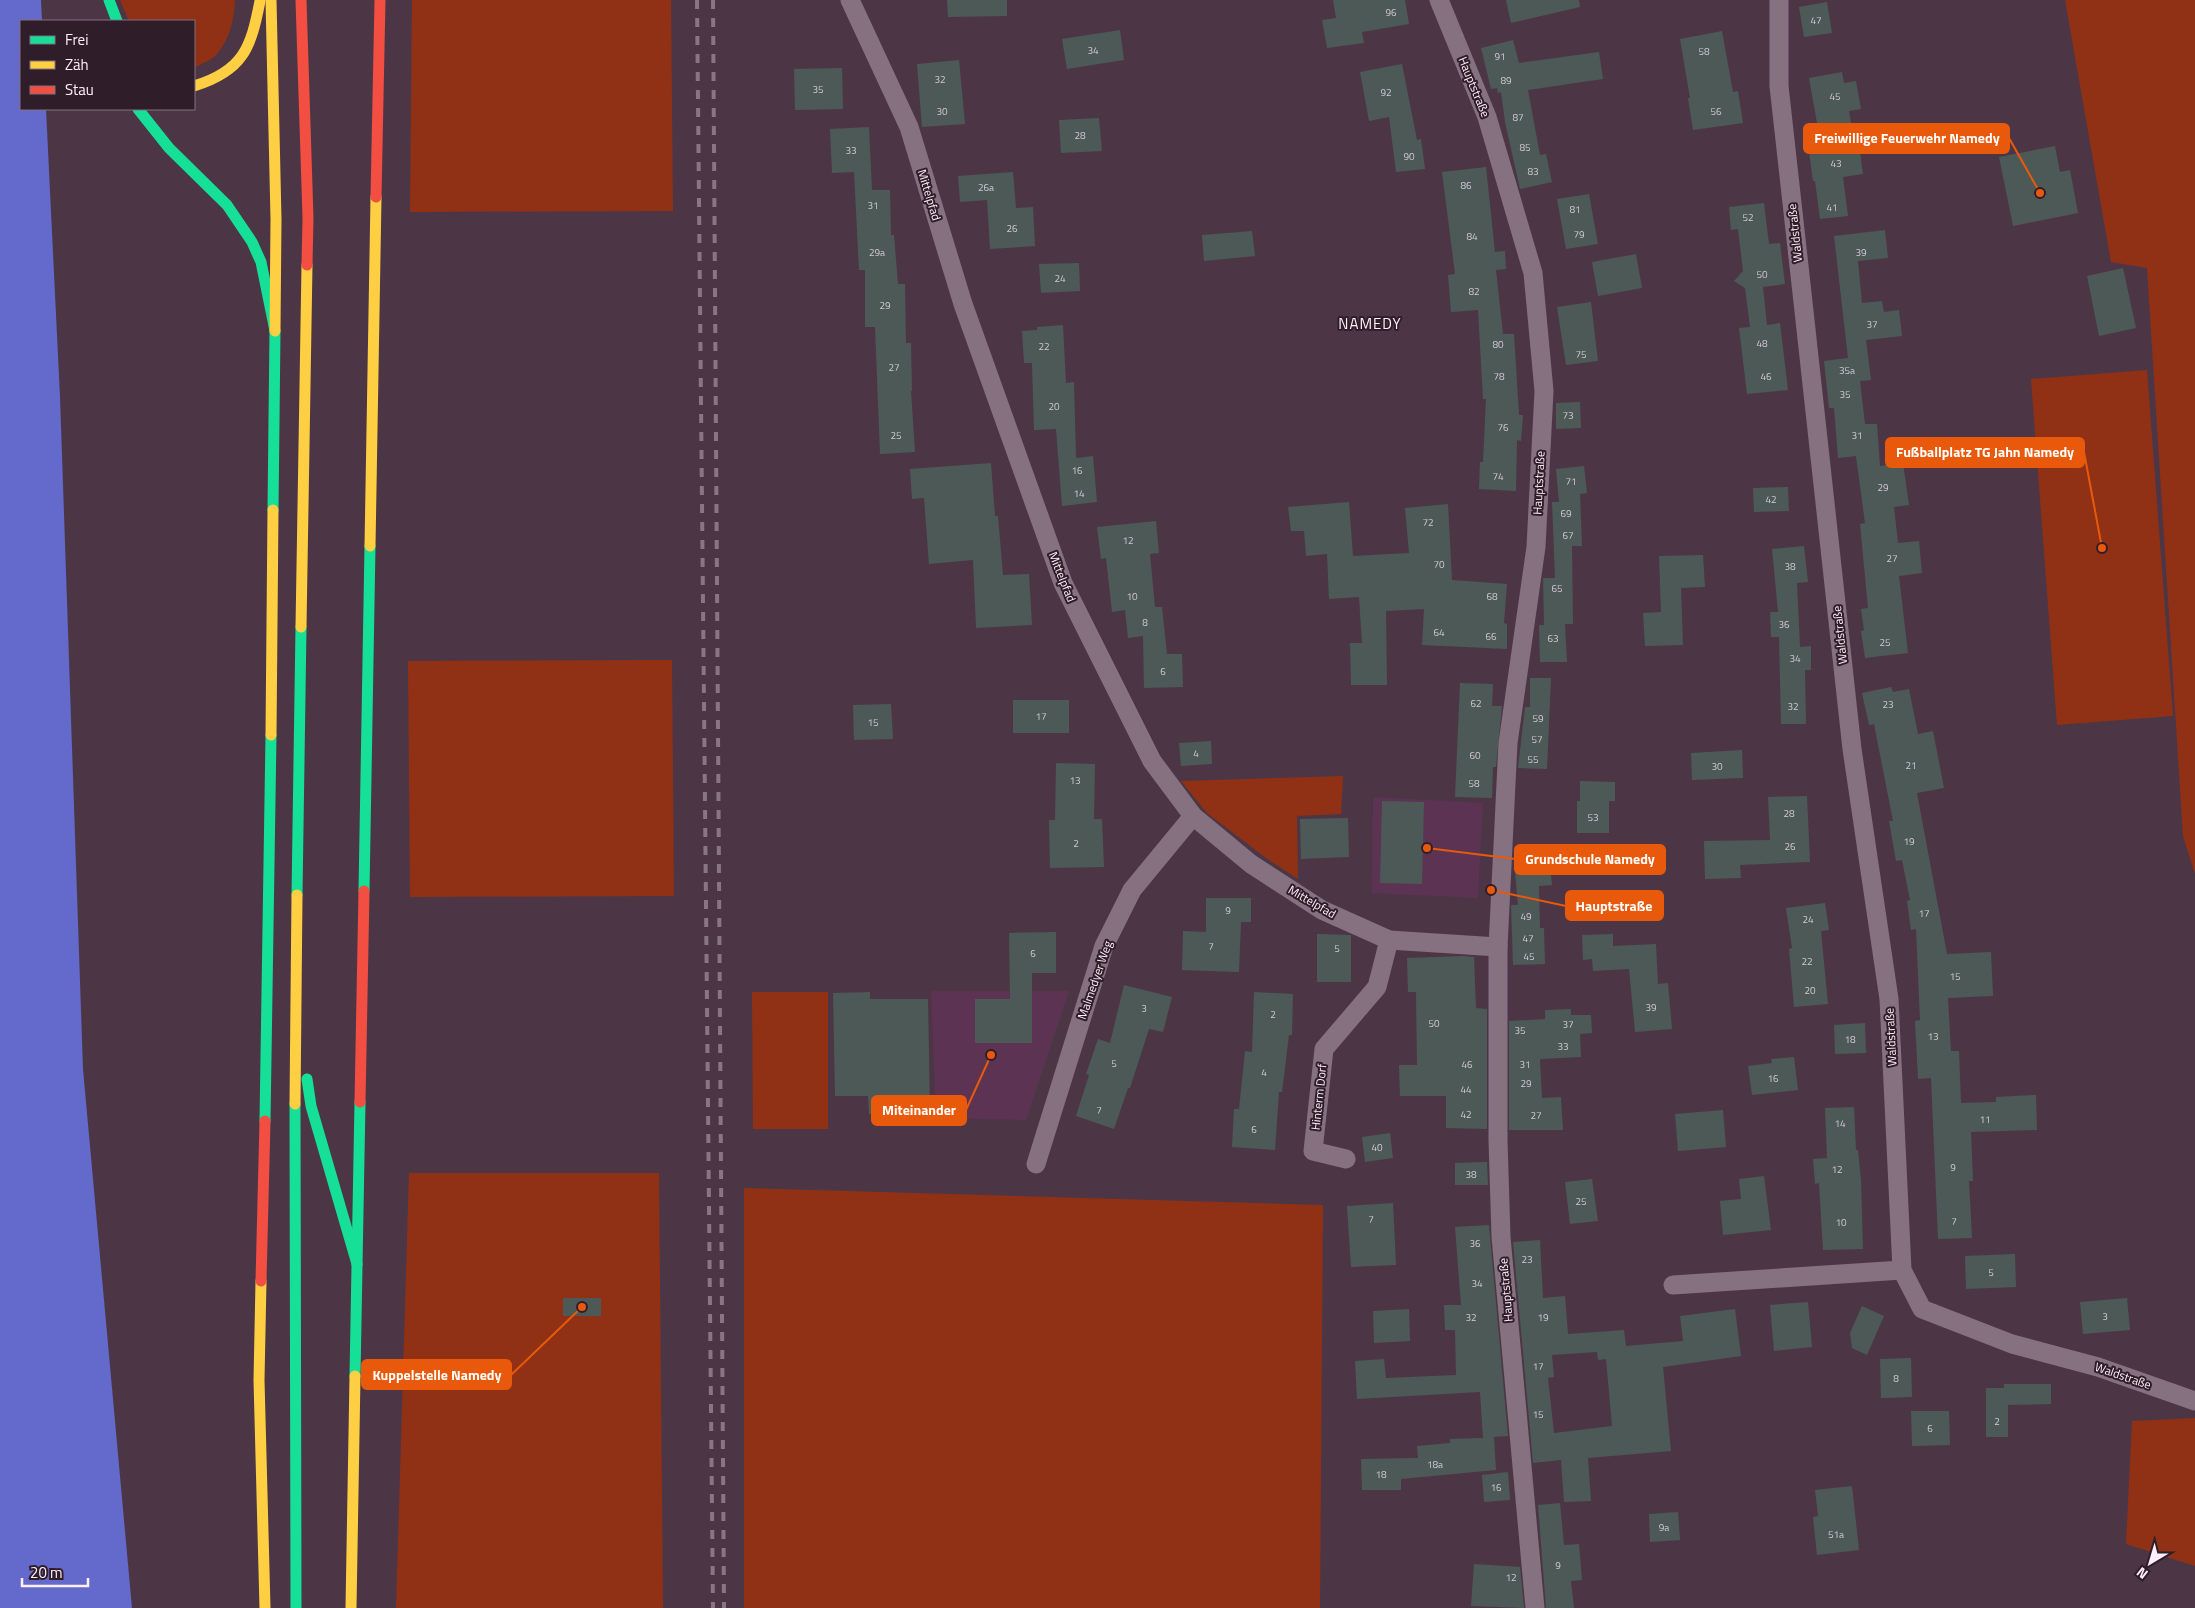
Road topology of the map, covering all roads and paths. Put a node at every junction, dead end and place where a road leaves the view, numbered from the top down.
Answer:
1 (107, 0) edge
2 (260, 0) edge
3 (271, 0) edge
4 (301, 0) edge
5 (380, 0) edge
6 (850, 0) edge
7 (1439, 0) edge
8 (1779, 0) edge
9 (107, 20) edge
10 (117, 20) edge
11 (195, 86) edge
12 (139, 110) edge
13 (275, 331) junction
14 (1193, 816) junction
15 (1389, 940) junction
16 (1498, 947) junction
17 (295, 984) junction
18 (1346, 1159) dead end
19 (1036, 1164) dead end
20 (357, 1264) junction
21 (1902, 1270) junction
22 (1673, 1284) dead end
23 (2195, 1401) edge
24 (264, 1608) edge
25 (296, 1608) edge
26 (351, 1608) edge
27 (1535, 1608) edge

1 - 9 main road
1 - 10 main road
2 - 11 main road
3 - 13 main road
4 - 17 main road
5 - 20 main road
6 - 14 street, Mittelpfad
7 - 16 street, Hauptstraße
8 - 21 street, Waldstraße
12 - 13 main road
13 - 24 main road
14 - 15 street, Mittelpfad
14 - 19 street, Malmedyer Weg
15 - 16 street, Mittelpfad
15 - 18 street, Hinterm Dorf
16 - 27 street, Hauptstraße
17 - 20 main road
17 - 25 main road
20 - 26 main road
21 - 22 street
21 - 23 street, Waldstraße

